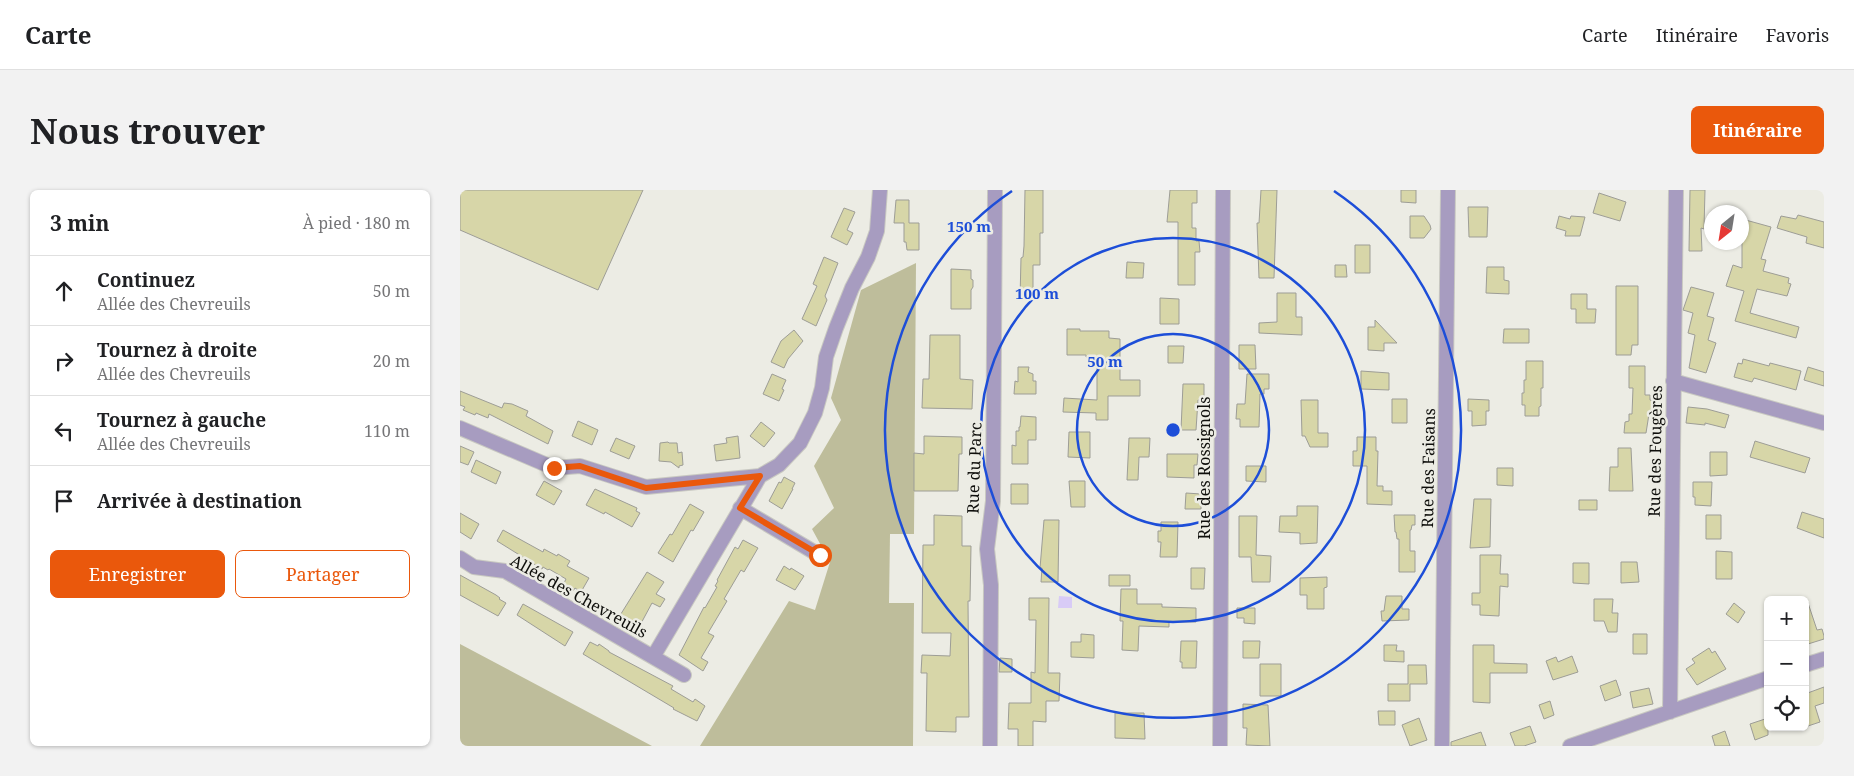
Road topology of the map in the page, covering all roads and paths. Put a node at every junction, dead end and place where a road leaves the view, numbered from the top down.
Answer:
1 (880, 190) edge
2 (995, 190) edge
3 (1223, 190) edge
4 (1448, 190) edge
5 (1676, 190) edge
6 (1674, 381) junction
7 (1824, 423) edge
8 (460, 428) edge
9 (760, 476) junction
10 (740, 508) junction
11 (820, 555) dead end
12 (460, 558) edge
13 (653, 657) junction
14 (1824, 659) edge
15 (1809, 664) edge
16 (684, 675) dead end
17 (1764, 679) edge
18 (1670, 712) junction
19 (990, 746) edge
20 (1220, 746) edge
21 (1442, 746) edge
22 (1570, 746) edge

1 - 9 street, Allée des Chevreuils
2 - 19 street, Rue du Parc
3 - 20 street, Rue des Rossignols
4 - 21 street, Rue des Faisans
5 - 6 street, Rue des Fougères
6 - 7 street
6 - 18 street, Rue des Fougères
8 - 9 street, Allée des Chevreuils
9 - 10 street, Allée des Chevreuils
10 - 11 street
10 - 13 street, Allée des Chevreuils
12 - 13 street, Allée des Chevreuils
13 - 16 street, Allée des Chevreuils
14 - 15 street
17 - 18 street
18 - 22 street

